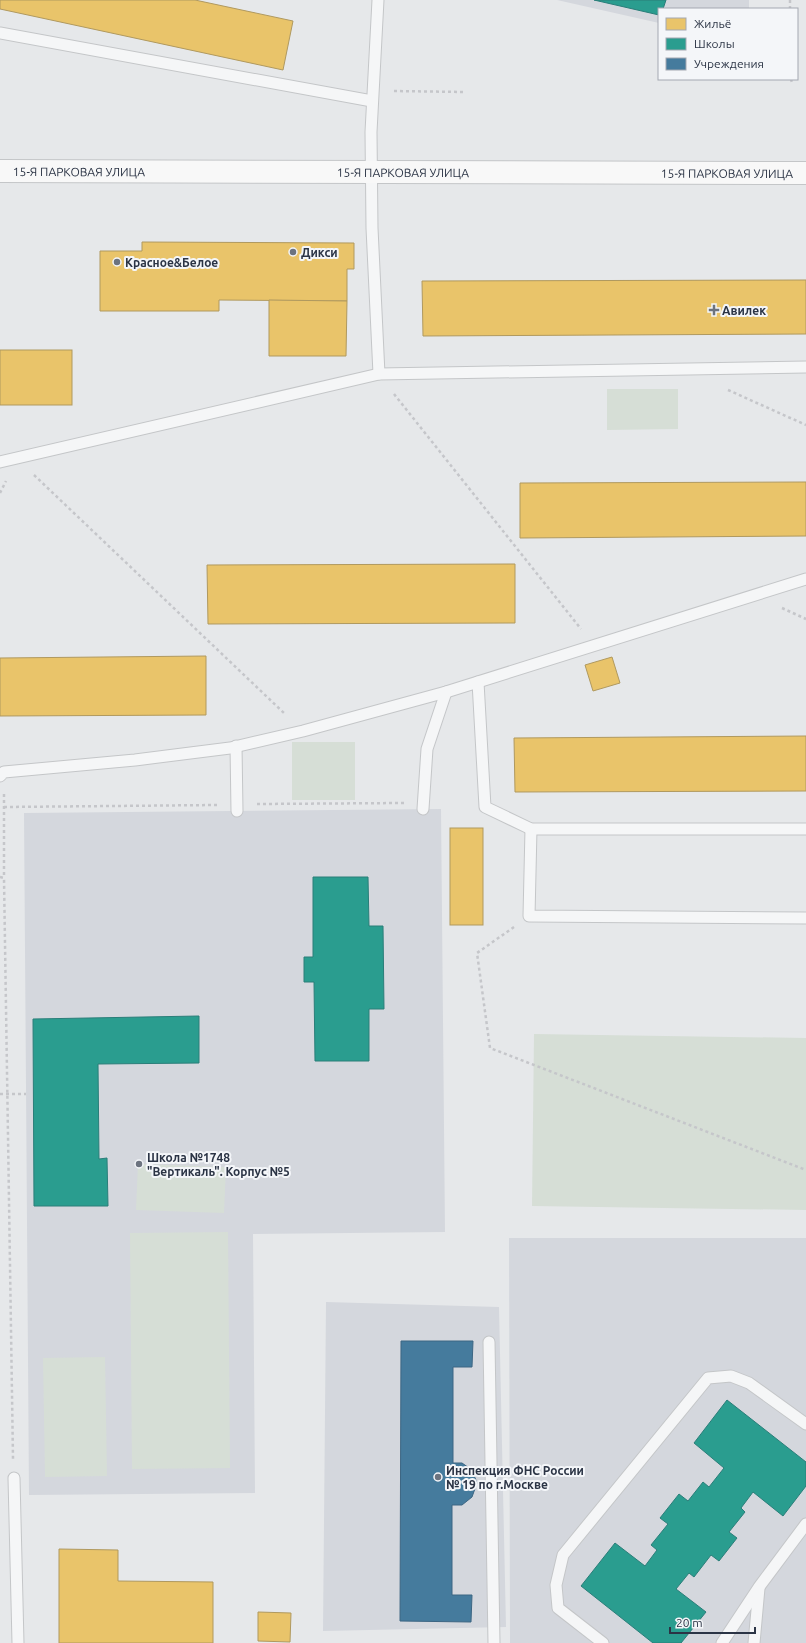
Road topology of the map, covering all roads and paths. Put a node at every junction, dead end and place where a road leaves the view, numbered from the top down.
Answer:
1 (378, 0) edge
2 (0, 33) edge
3 (465, 92) dead end
4 (373, 96) junction
5 (0, 171) edge
6 (372, 173) junction
7 (806, 173) edge
8 (806, 367) edge
9 (379, 374) junction
10 (723, 388) dead end
11 (806, 425) edge
12 (16, 458) junction
13 (0, 462) edge
14 (806, 579) edge
15 (594, 646) junction
16 (478, 682) junction
17 (446, 692) junction
18 (303, 731) junction
19 (236, 746) junction
20 (2, 774) edge
21 (410, 803) dead end
22 (4, 806) junction
23 (237, 808) junction
24 (423, 809) dead end
25 (531, 829) junction
26 (806, 829) edge
27 (0, 877) edge
28 (4, 878) junction
29 (529, 916) junction
30 (806, 918) edge
31 (0, 1094) edge
32 (8, 1094) junction
33 (26, 1094) dead end
34 (806, 1170) edge
35 (489, 1342) dead end
36 (806, 1424) edge
37 (14, 1478) joint
38 (806, 1524) edge
39 (759, 1587) junction
40 (18, 1643) edge
41 (494, 1643) edge
42 (603, 1643) edge
43 (722, 1643) edge
44 (754, 1643) edge

1 - 4 lane
2 - 4 lane
3 - 4 path
4 - 6 lane
5 - 6 street, 15-Я ПАРКОВАЯ УЛИЦА
6 - 7 street, 15-Я ПАРКОВАЯ УЛИЦА
6 - 9 lane
8 - 9 lane
9 - 12 lane
9 - 15 path
10 - 11 path
12 - 13 lane
12 - 18 path
14 - 15 lane
15 - 16 lane
16 - 17 lane
16 - 25 lane
17 - 18 lane
17 - 24 lane
18 - 19 lane
19 - 20 lane
19 - 23 lane
20 - 22 path
21 - 23 path
22 - 23 path
22 - 28 path
25 - 26 lane
25 - 29 lane
27 - 28 path
28 - 32 path
29 - 30 lane
29 - 34 path
31 - 32 path
32 - 33 path
32 - 37 path
35 - 41 lane
36 - 42 lane
37 - 40 lane
38 - 39 lane
39 - 43 lane
39 - 44 lane

